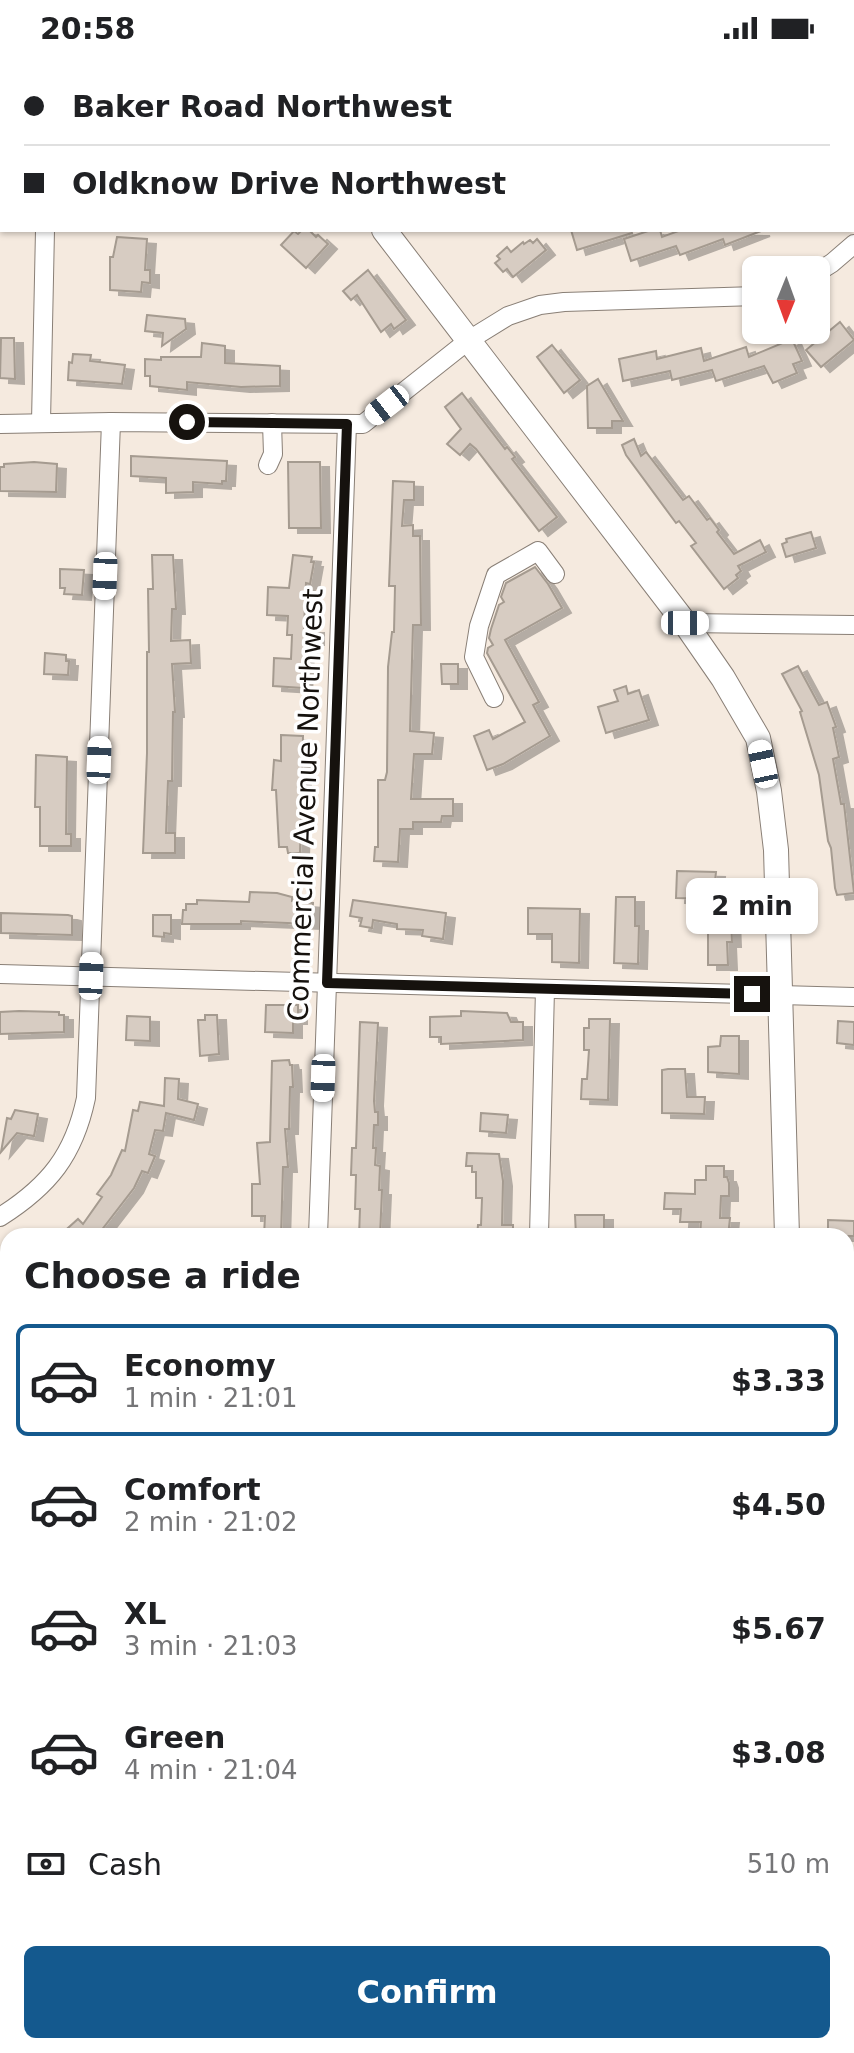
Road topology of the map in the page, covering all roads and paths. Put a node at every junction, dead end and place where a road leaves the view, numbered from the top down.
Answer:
1 (45, 232) edge
2 (386, 232) edge
3 (854, 244) edge
4 (830, 264) edge
5 (742, 296) edge
6 (469, 340) junction
7 (41, 422) junction
8 (111, 422) junction
9 (272, 423) junction
10 (0, 424) edge
11 (347, 424) junction
12 (268, 465) dead end
13 (555, 574) dead end
14 (685, 623) junction
15 (854, 625) edge
16 (494, 698) dead end
17 (0, 974) edge
18 (91, 976) junction
19 (327, 983) junction
20 (545, 989) junction
21 (781, 995) junction
22 (854, 997) edge
23 (0, 1217) edge
24 (318, 1228) edge
25 (539, 1228) edge
26 (787, 1228) edge

1 - 7 street
2 - 6 main road
3 - 4 street
5 - 6 street
6 - 11 street
6 - 14 main road
7 - 8 street
7 - 10 street
8 - 9 street
8 - 18 street
9 - 11 street
9 - 12 street
11 - 19 street, Commercial Avenue Northwest
13 - 16 street
14 - 15 street
14 - 21 main road
17 - 18 street
18 - 19 street
18 - 23 street
19 - 20 street
19 - 24 street, Commercial Avenue Northwest
20 - 21 street
20 - 25 street
21 - 22 street
21 - 26 main road

